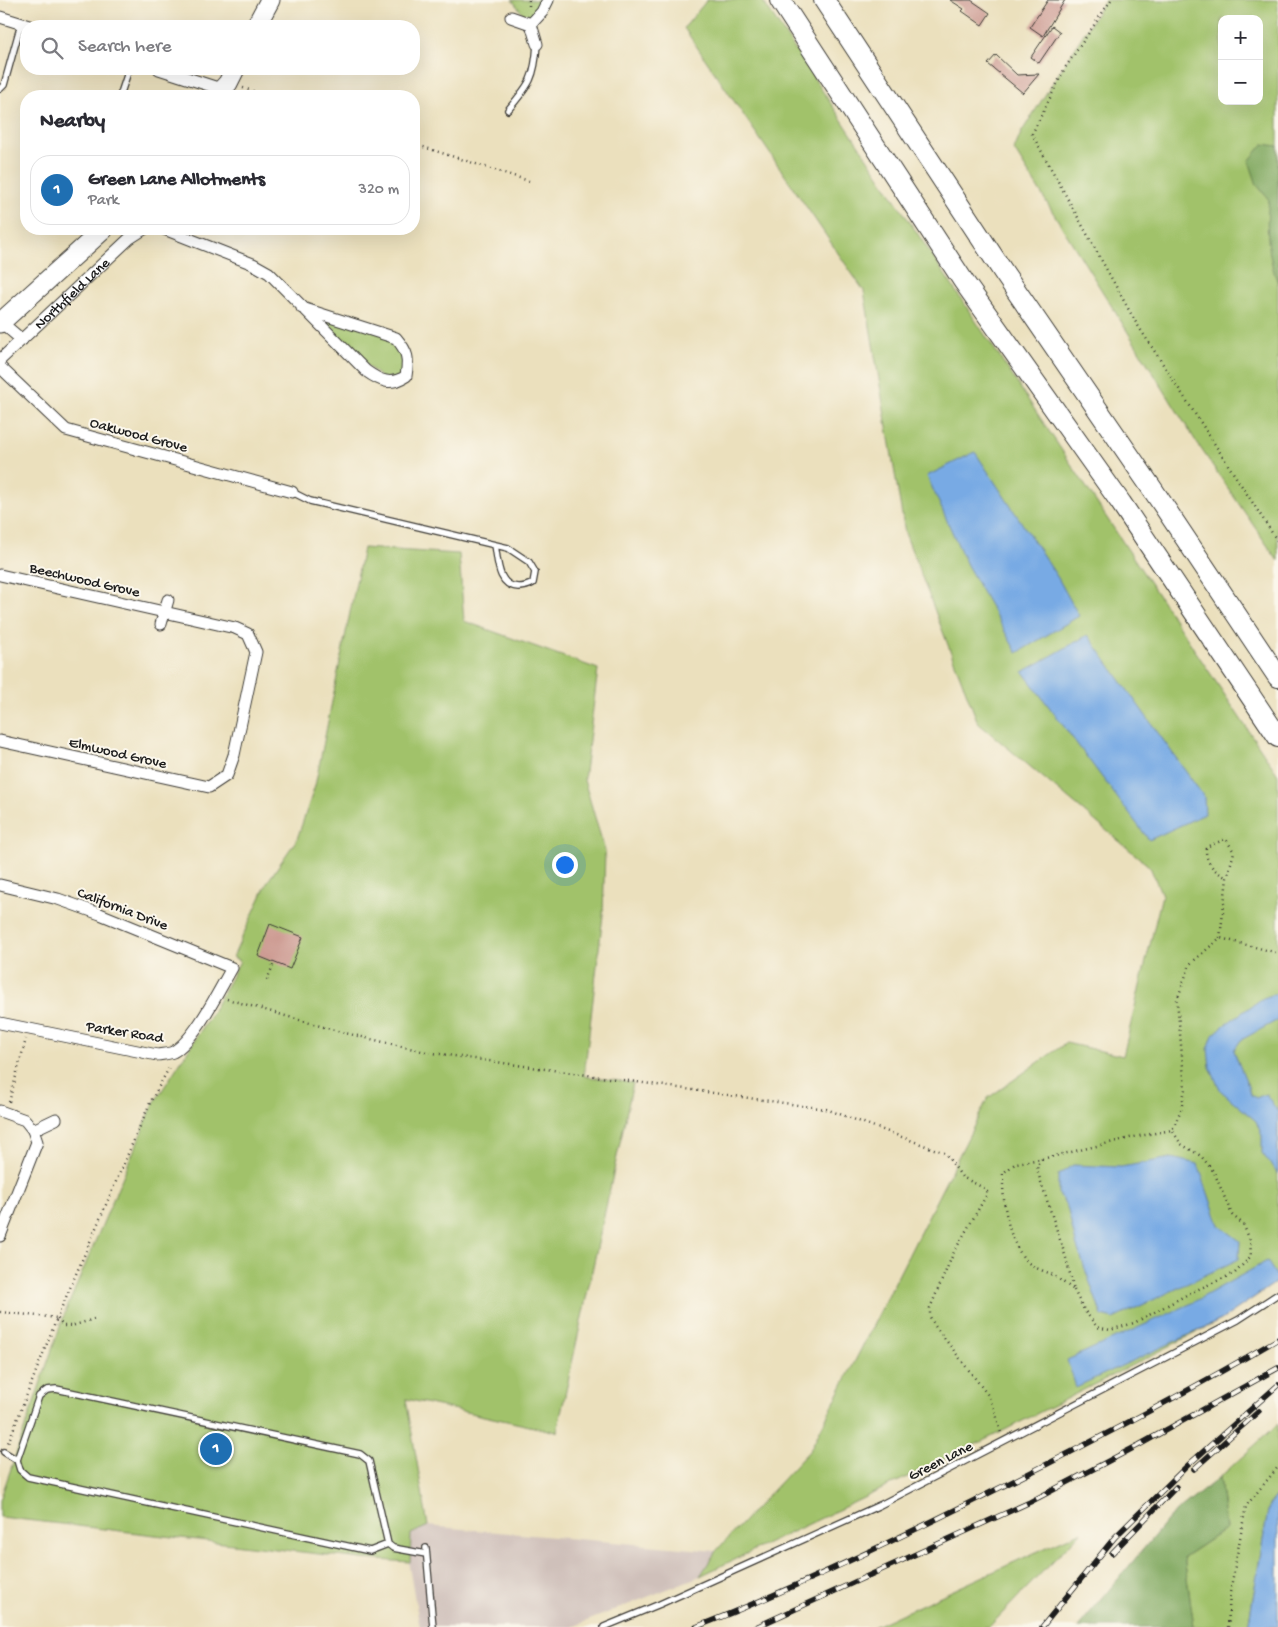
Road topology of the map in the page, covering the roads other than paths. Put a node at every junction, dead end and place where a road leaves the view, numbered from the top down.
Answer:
1 (270, 0) edge
2 (548, 0) edge
3 (780, 0) edge
4 (824, 0) edge
5 (510, 16) dead end
6 (0, 17) edge
7 (259, 20) edge
8 (20, 23) edge
9 (531, 24) junction
10 (20, 39) edge
11 (537, 44) joint
12 (127, 75) edge
13 (185, 75) edge
14 (225, 84) edge
15 (0, 89) edge
16 (122, 90) edge
17 (508, 110) dead end
18 (97, 235) edge
19 (135, 235) edge
20 (179, 235) edge
21 (302, 308) junction
22 (1, 322) edge
23 (22, 340) junction
24 (0, 360) edge
25 (0, 367) edge
26 (292, 492) joint
27 (495, 545) junction
28 (0, 575) edge
29 (168, 600) dead end
30 (163, 612) junction
31 (161, 624) dead end
32 (1278, 678) edge
33 (1278, 737) edge
34 (0, 741) edge
35 (227, 775) joint
36 (0, 885) edge
37 (232, 968) joint
38 (0, 1023) edge
39 (3, 1112) edge
40 (56, 1119) dead end
41 (33, 1130) junction
42 (0, 1236) edge
43 (1278, 1294) edge
44 (4, 1452) road end
45 (17, 1460) junction
46 (388, 1544) junction
47 (433, 1627) edge
48 (604, 1627) edge

1 - 7 highway
2 - 9 street
3 - 33 highway
4 - 32 highway
5 - 9 street
6 - 8 street
9 - 11 street
10 - 15 lane
11 - 17 lane
12 - 16 lane
13 - 14 street
18 - 22 highway, Northfield Lane
19 - 23 street, Northfield Lane
20 - 21 street
21 - 21 street
22 - 23 street, Northfield Lane
23 - 24 street, Northfield Lane
25 - 26 street, Oakwood Grove
26 - 27 lane
27 - 27 lane
28 - 30 street, Beechwood Grove
29 - 30 street
30 - 31 street
30 - 35 street, Beechwood Grove
34 - 35 street, Elmwood Grove
36 - 37 street, California Drive
37 - 38 street, Parker Road
39 - 41 street
40 - 41 street
41 - 42 street
43 - 48 lane, Green Lane
44 - 45 lane
45 - 46 lane
45 - 46 lane
46 - 47 lane

